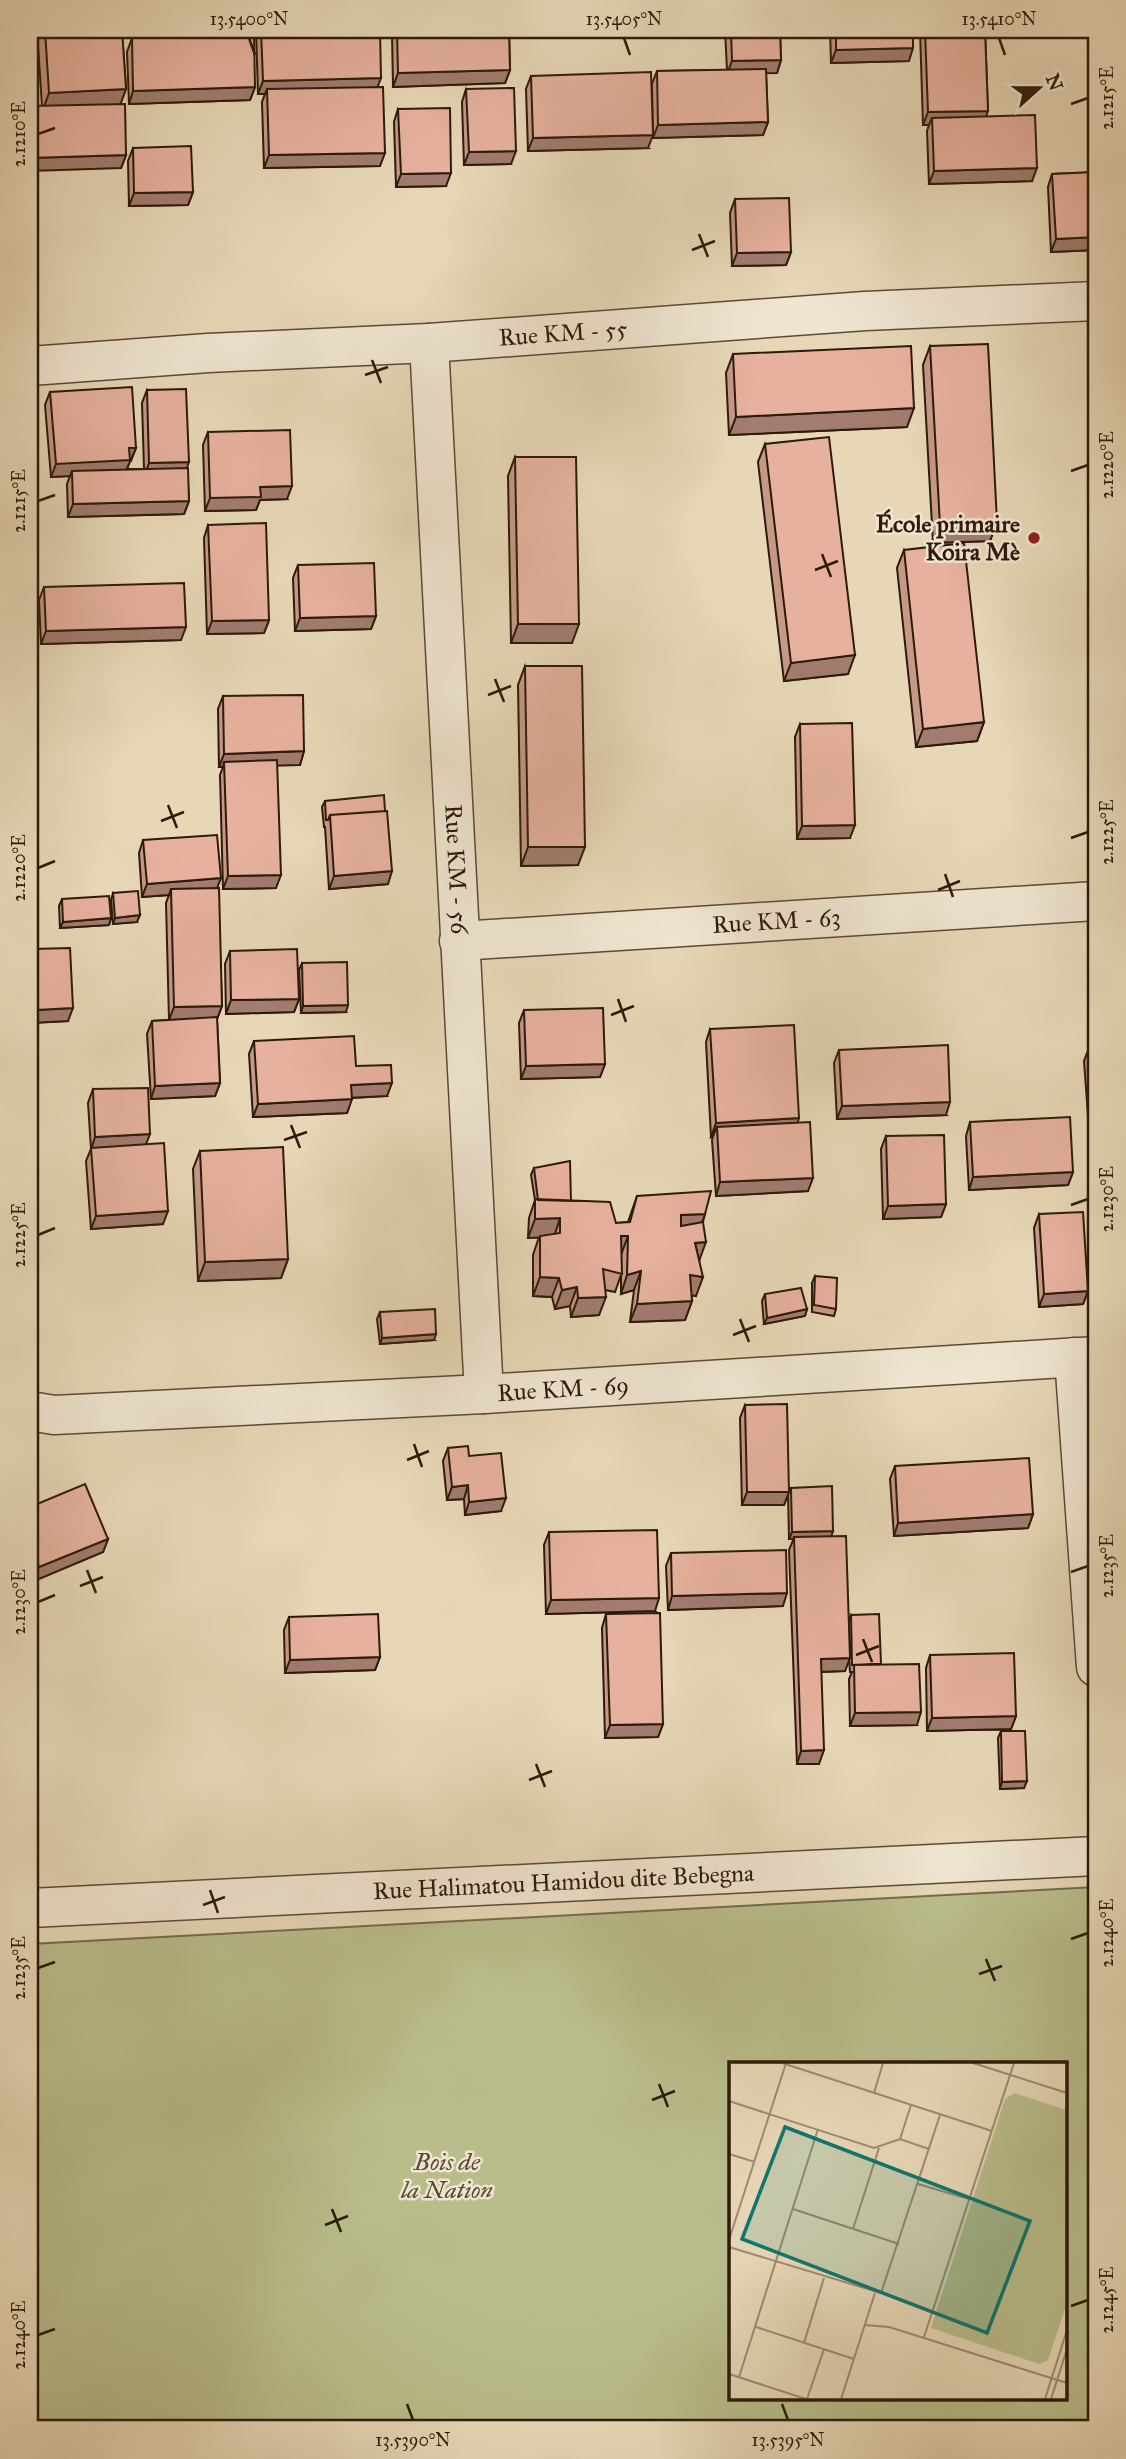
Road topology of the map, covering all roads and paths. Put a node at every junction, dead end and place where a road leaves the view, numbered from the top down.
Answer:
1 (1096, 301) edge
2 (429, 343) junction
3 (30, 366) edge
4 (1096, 901) edge
5 (459, 941) junction
6 (1085, 1357) edge
7 (484, 1394) junction
8 (30, 1411) edge
9 (1096, 1667) edge
10 (1096, 1856) edge
11 (30, 1908) edge

1 - 2 street, Rue KM - 55
2 - 3 street, Rue KM - 55
2 - 5 street, Rue KM - 56
4 - 5 street, Rue KM - 63
5 - 7 street, Rue KM - 56
6 - 7 street, Rue KM - 69
6 - 9 street
7 - 8 street, Rue KM - 69
10 - 11 street, Rue Halimatou Hamidou dite Bebegna

